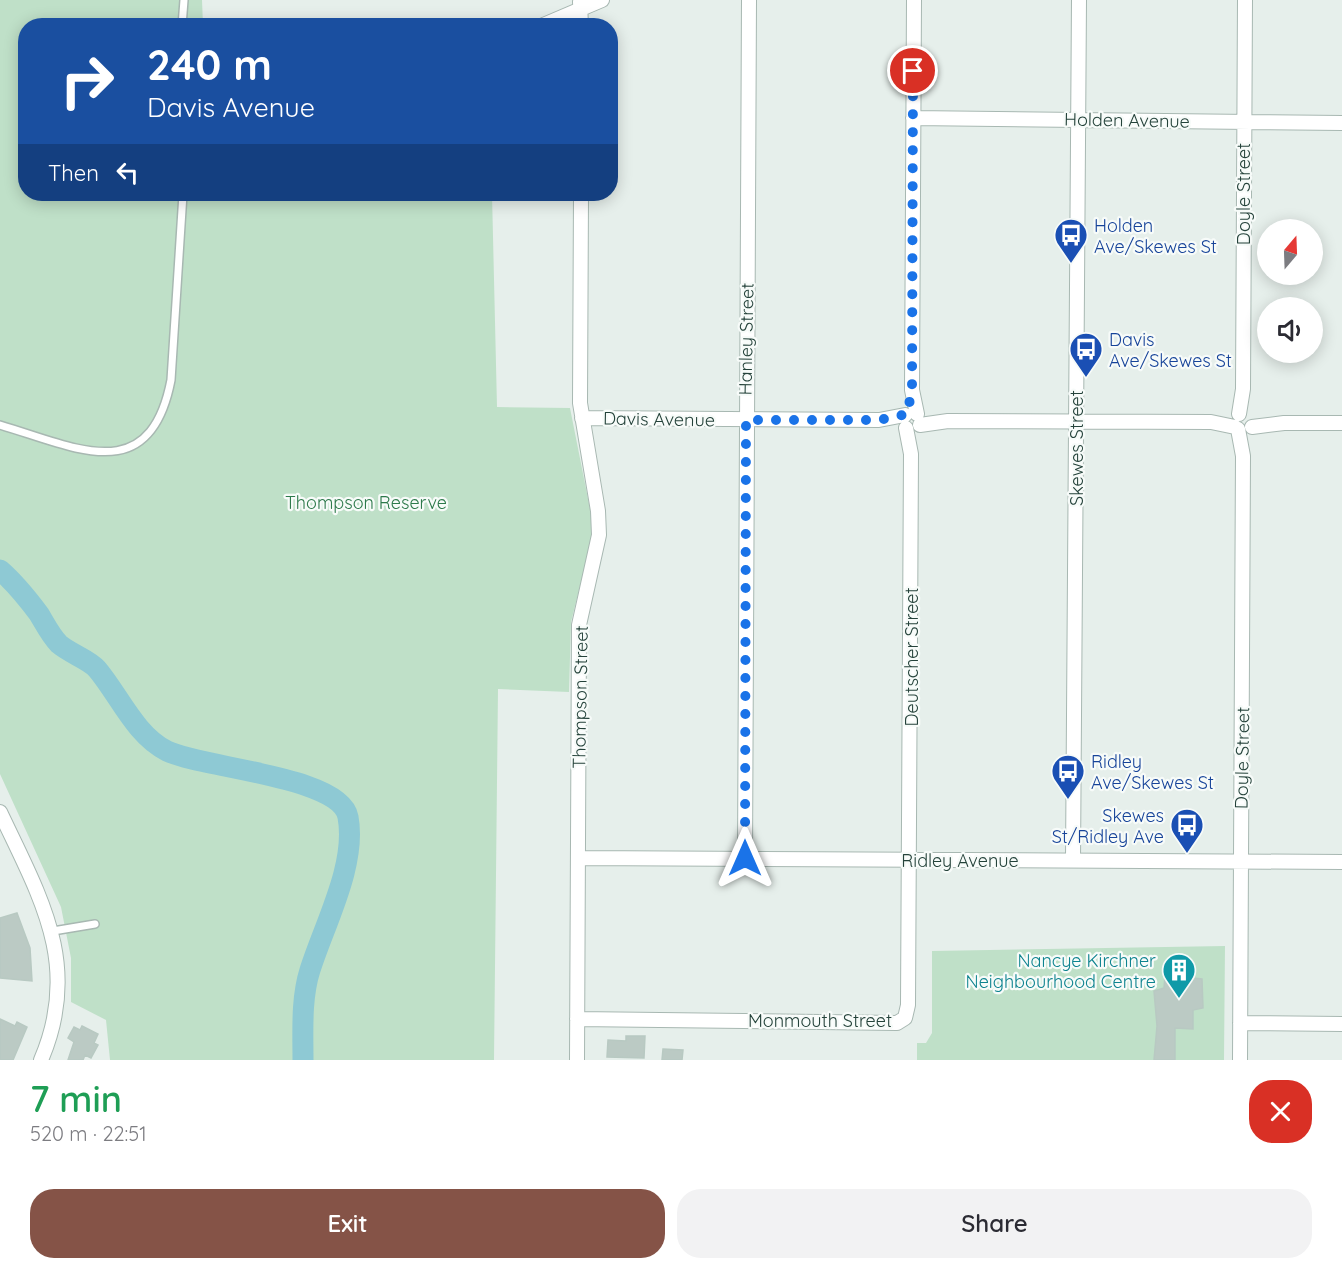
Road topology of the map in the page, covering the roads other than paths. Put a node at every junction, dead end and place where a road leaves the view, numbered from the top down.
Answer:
1 (184, 0) edge
2 (602, 0) edge
3 (749, 0) edge
4 (914, 0) edge
5 (1079, 0) edge
6 (1245, 0) edge
7 (580, 4) edge
8 (183, 18) edge
9 (555, 18) edge
10 (913, 118) junction
11 (1080, 119) junction
12 (1244, 121) junction
13 (1342, 123) edge
14 (183, 201) edge
15 (580, 201) edge
16 (582, 418) junction
17 (746, 420) junction
18 (912, 420) junction
19 (1076, 422) junction
20 (1244, 422) junction
21 (1342, 423) edge
22 (0, 425) edge
23 (0, 812) edge
24 (578, 858) junction
25 (745, 858) junction
26 (910, 860) junction
27 (1073, 860) junction
28 (1241, 862) junction
29 (1342, 862) edge
30 (95, 924) dead end
31 (53, 931) junction
32 (577, 1019) junction
33 (1240, 1023) junction
34 (1342, 1023) edge
35 (42, 1060) edge
36 (577, 1060) edge
37 (1240, 1060) edge

1 - 8 lane
2 - 7 street
3 - 17 street, Hanley Street
4 - 10 street, Deutscher Street
5 - 11 street, Skewes Street
6 - 12 street, Doyle Street
7 - 9 street
10 - 11 street, Holden Avenue
10 - 18 street, Deutscher Street
11 - 12 street, Holden Avenue
11 - 19 street, Skewes Street
12 - 13 street, Holden Avenue
12 - 20 street, Doyle Street
14 - 22 lane
15 - 16 street, Thompson Street
16 - 17 street, Davis Avenue
16 - 24 street, Thompson Street
17 - 18 street, Davis Avenue
17 - 25 street, Hanley Street
18 - 19 street, Davis Avenue
18 - 26 street, Deutscher Street
19 - 20 street, Davis Avenue
19 - 27 street, Skewes Street
20 - 21 street, Davis Avenue
20 - 28 street, Doyle Street
23 - 31 street
24 - 25 street, Ridley Avenue
24 - 32 street, Thompson Street
25 - 26 street, Ridley Avenue
26 - 27 street, Ridley Avenue
26 - 32 street, Monmouth Street
27 - 28 street, Ridley Avenue
28 - 29 street, Ridley Avenue
28 - 33 street, Doyle Street
30 - 31 lane
31 - 35 street
32 - 36 street, Thompson Street
33 - 34 street
33 - 37 street, Doyle Street

